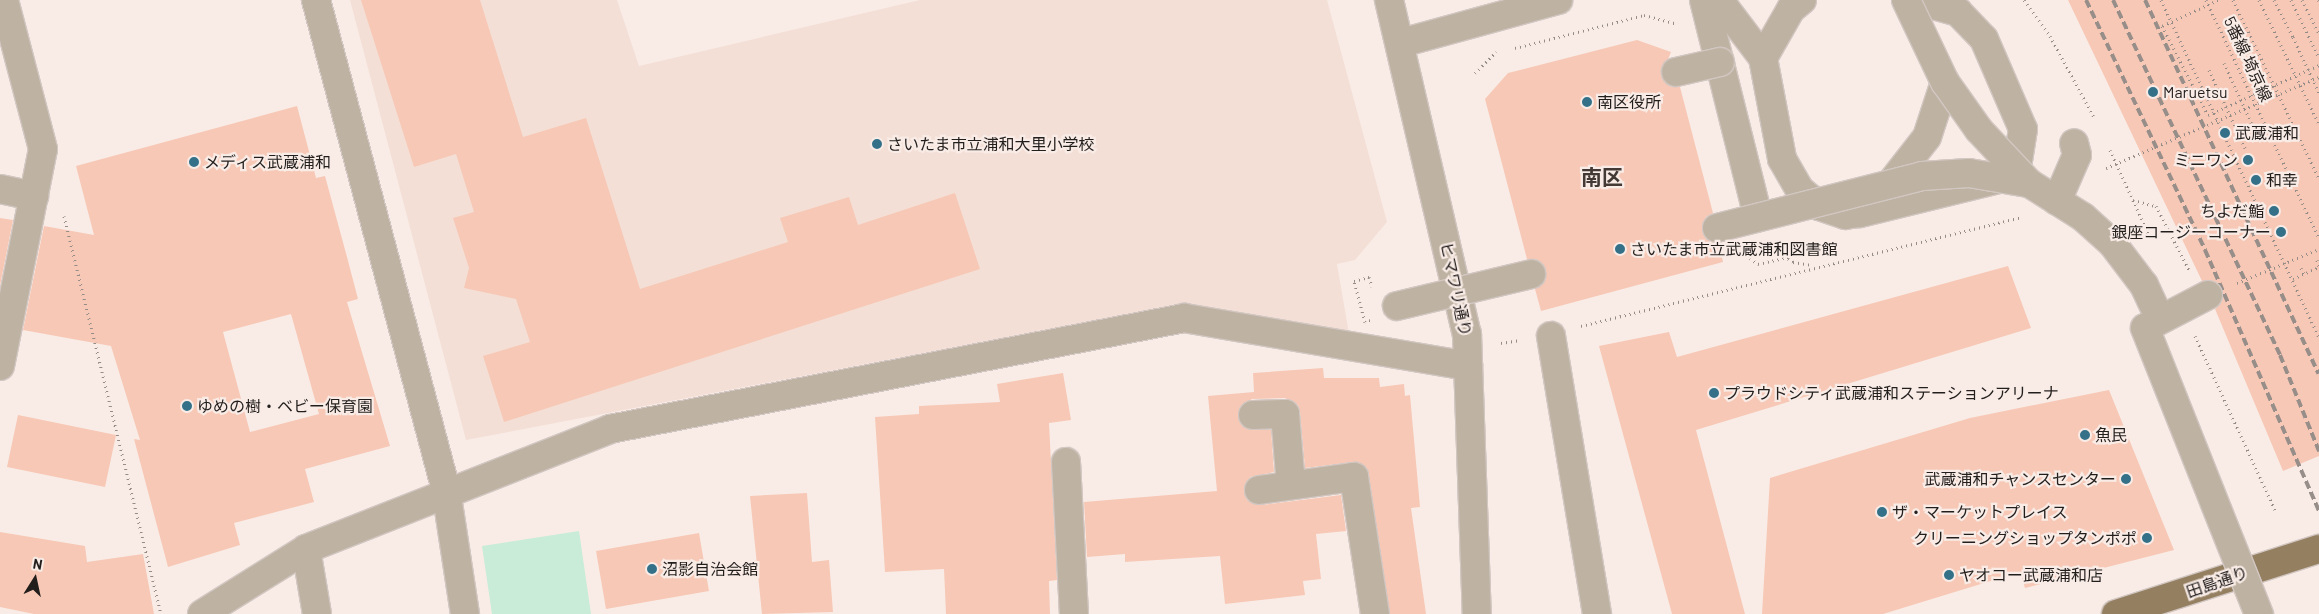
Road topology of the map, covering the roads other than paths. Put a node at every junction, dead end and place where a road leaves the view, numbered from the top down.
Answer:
1 (4, 0) edge
2 (316, 0) edge
3 (1389, 0) edge
4 (1558, 0) edge
5 (1704, 0) edge
6 (1719, 0) edge
7 (1802, 0) edge
8 (1906, 0) edge
9 (1915, 0) edge
10 (1402, 43) junction
11 (1763, 58) junction
12 (1720, 62) junction
13 (1676, 72) dead end
14 (1945, 82) junction
15 (2074, 143) dead end
16 (1991, 180) junction
17 (1891, 182) junction
18 (2029, 183) junction
19 (0, 189) edge
20 (34, 196) junction
21 (2056, 197) junction
22 (1758, 217) junction
23 (1717, 228) dead end
24 (1531, 274) dead end
25 (2208, 295) road end
26 (6, 302) edge
27 (1397, 306) dead end
28 (2160, 320) junction
29 (1549, 334) road end
30 (0, 366) edge
31 (1468, 366) junction
32 (1253, 415) dead end
33 (1066, 462) dead end
34 (1291, 485) junction
35 (446, 490) junction
36 (1259, 490) dead end
37 (2319, 548) edge
38 (306, 549) junction
39 (2252, 570) junction
40 (202, 614) edge
41 (317, 614) edge
42 (465, 614) edge
43 (1074, 614) edge
44 (1375, 614) edge
45 (1477, 614) edge
46 (1597, 614) edge
47 (2116, 614) edge
48 (2259, 614) edge

1 - 20 street
2 - 35 street
3 - 10 street, ヒマワリ通り
4 - 10 street
5 - 12 street
6 - 11 street
7 - 11 street
8 - 14 street, bridge
9 - 16 street
10 - 31 street, ヒマワリ通り
11 - 16 street
12 - 13 street, bridge
12 - 22 street
14 - 17 street
14 - 18 street, bridge
15 - 21 street, bridge
16 - 21 street
17 - 18 street, bridge
17 - 22 street, bridge
18 - 21 street, bridge
19 - 20 street
20 - 26 street
21 - 28 street, bridge
21 - 39 street
22 - 23 street, bridge
24 - 27 street, bridge
25 - 28 street, bridge
26 - 30 street
28 - 48 street, bridge
29 - 46 street
31 - 35 street
31 - 45 street, ヒマワリ通り
32 - 34 street
33 - 43 street
34 - 36 street
34 - 44 street
35 - 38 street
35 - 42 street
37 - 39 main road, 田島通り
38 - 40 street
38 - 41 street
39 - 47 main road, 田島通り

